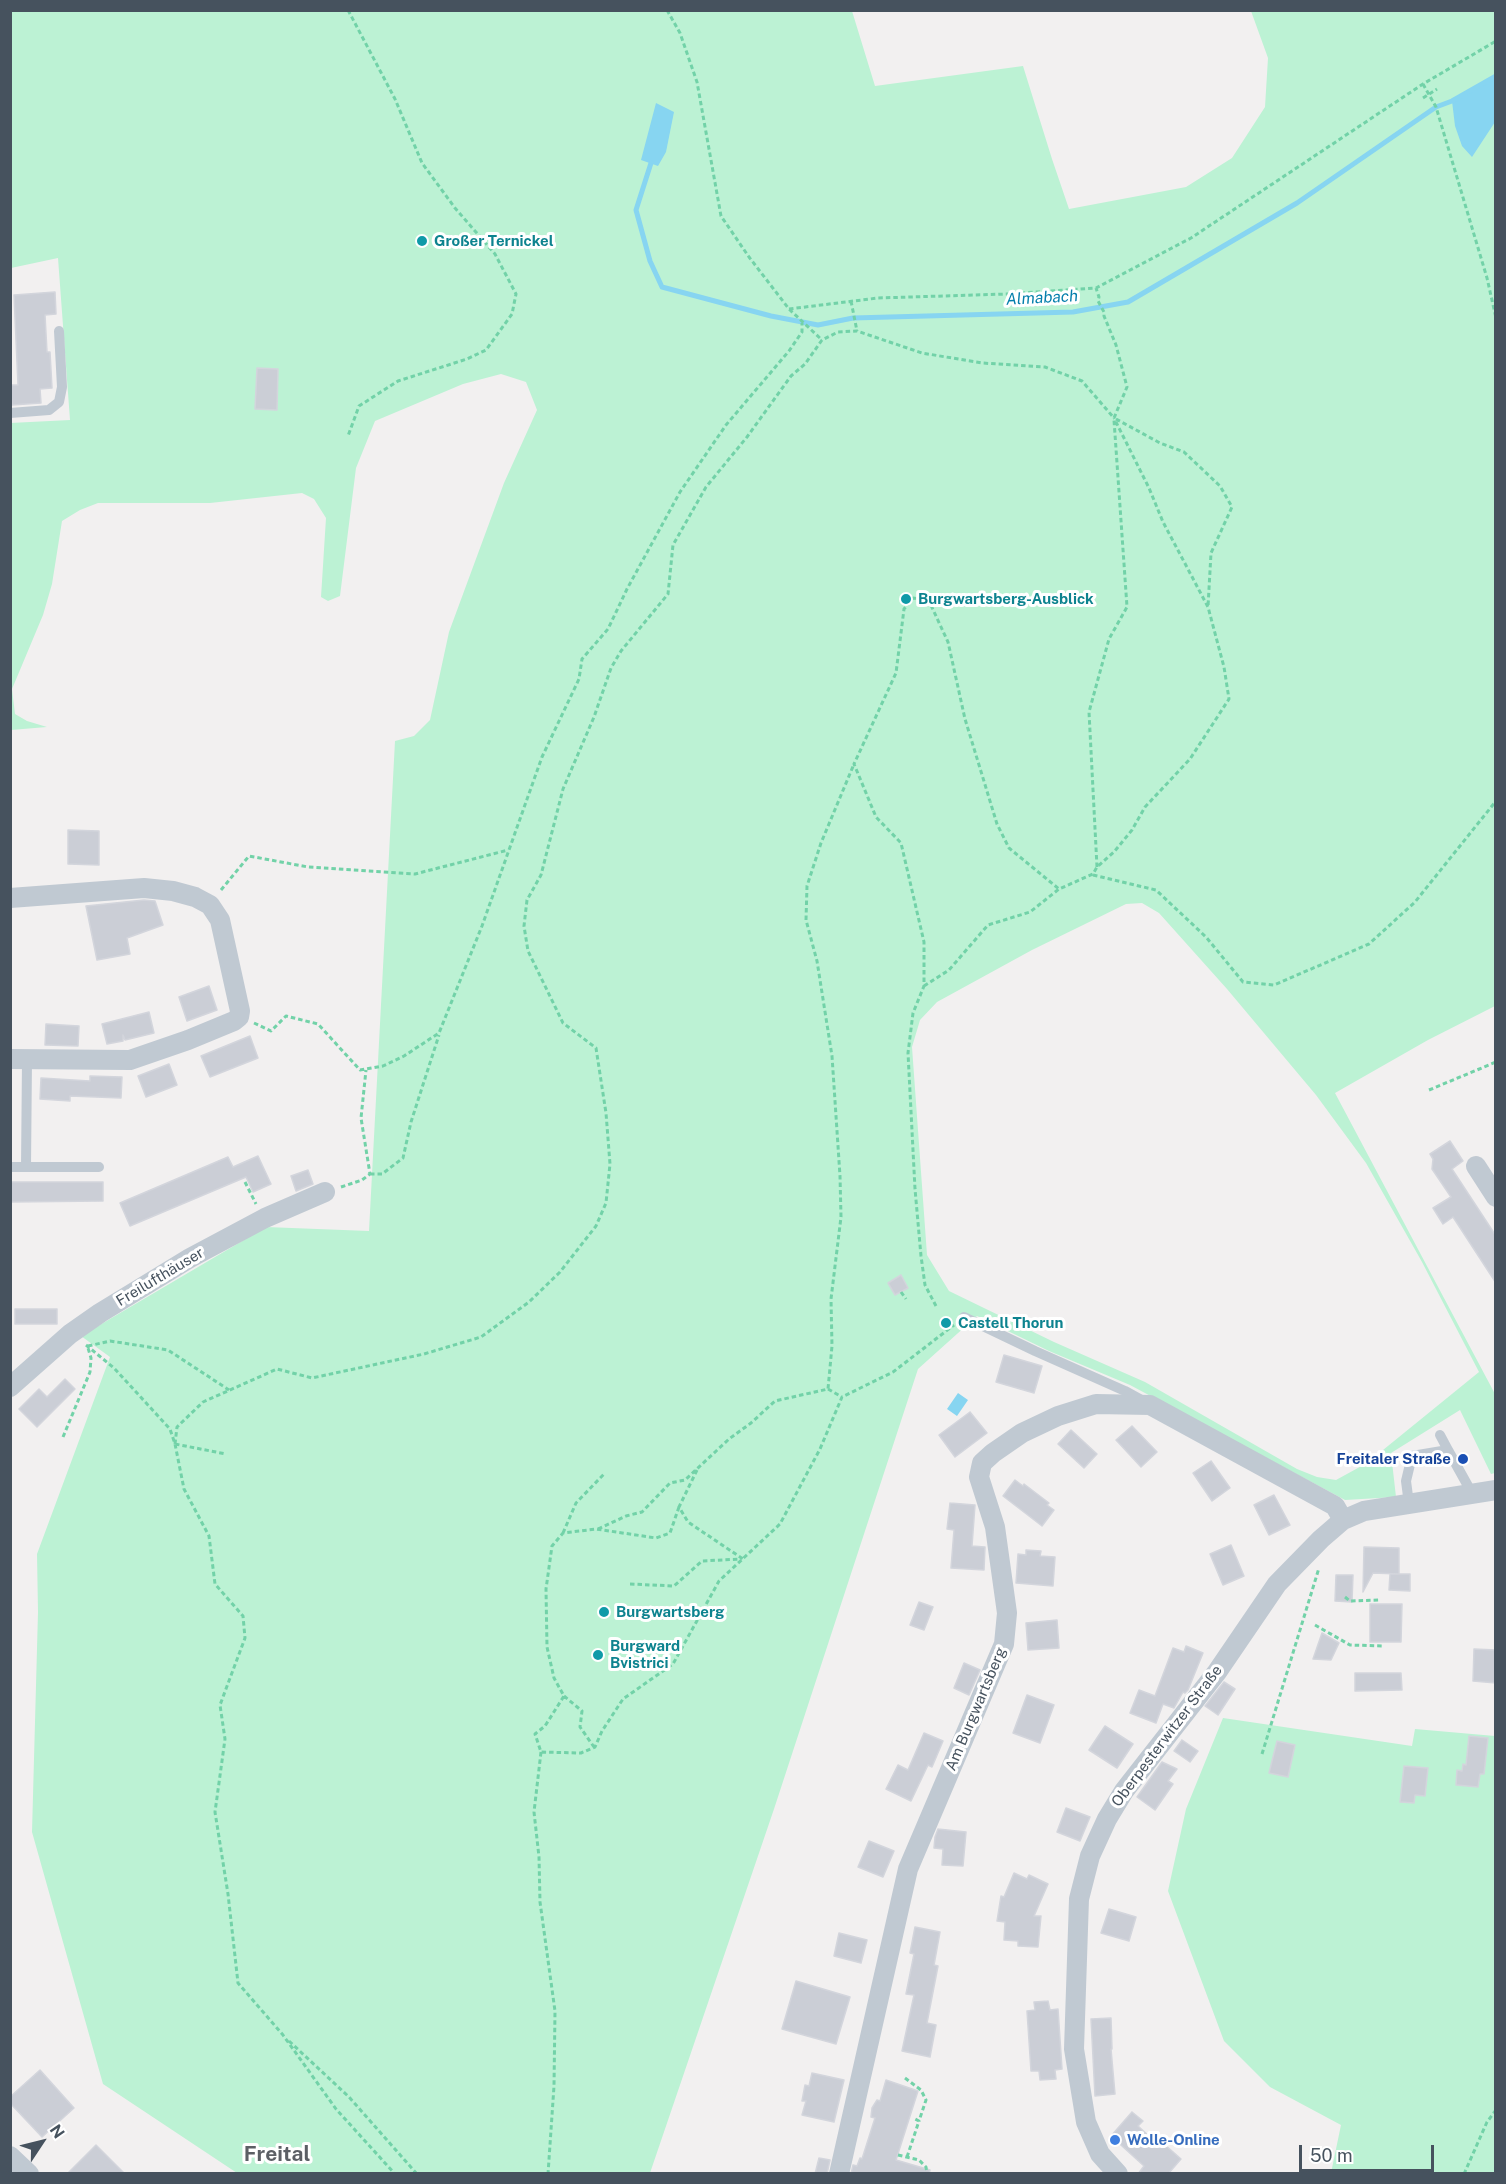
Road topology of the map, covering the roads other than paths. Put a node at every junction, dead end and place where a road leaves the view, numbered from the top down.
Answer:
1 (59, 331) dead end
2 (10, 413) edge
3 (10, 898) edge
4 (19, 1060) edge
5 (10, 1167) edge
6 (26, 1167) junction
7 (99, 1167) dead end
8 (1476, 1167) dead end
9 (325, 1192) road end
10 (1496, 1197) edge
11 (964, 1317) road end
12 (10, 1387) edge
13 (1150, 1405) junction
14 (1440, 1435) dead end
15 (1448, 1450) junction
16 (1496, 1490) edge
17 (1469, 1496) junction
18 (1409, 1504) junction
19 (1343, 1521) junction
20 (10, 2156) edge
21 (28, 2174) edge
22 (838, 2174) edge
23 (1118, 2174) edge

1 - 2 lane
3 - 4 street
4 - 6 lane
5 - 6 lane
6 - 7 lane
8 - 10 street
9 - 12 street, Freilufthäuser
11 - 13 lane
13 - 19 street, Am Burgwartsberg
13 - 22 street, Am Burgwartsberg
14 - 15 lane
15 - 17 lane
15 - 18 lane
16 - 17 street
17 - 18 street
18 - 19 street
19 - 23 street, Oberpesterwitzer Straße
20 - 21 street

